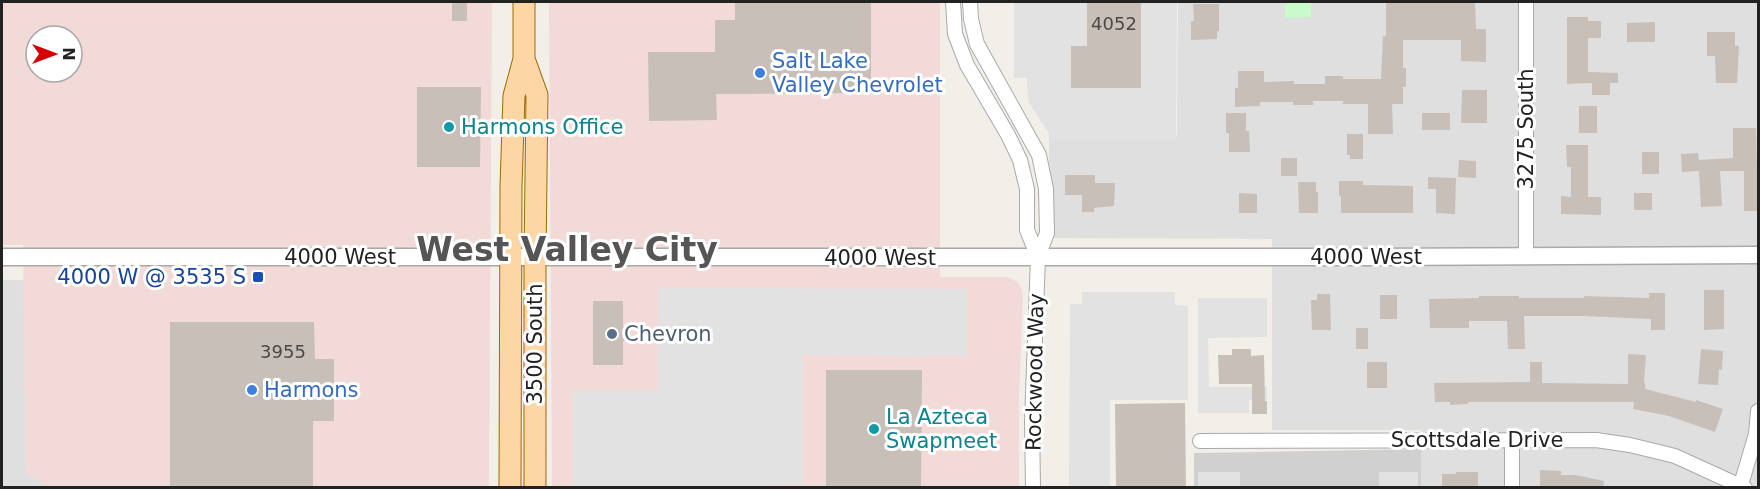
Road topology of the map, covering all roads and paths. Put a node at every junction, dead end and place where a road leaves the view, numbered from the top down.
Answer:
1 (524, 2) edge
2 (953, 2) edge
3 (970, 2) edge
4 (1526, 2) edge
5 (524, 59) junction
6 (1758, 255) edge
7 (1526, 256) junction
8 (2, 257) edge
9 (510, 257) junction
10 (535, 258) junction
11 (1038, 258) junction
12 (1758, 411) edge
13 (1512, 440) junction
14 (1200, 441) dead end
15 (1742, 487) edge
16 (510, 488) edge
17 (535, 488) edge
18 (1033, 488) edge
19 (1512, 488) edge

1 - 5 main road, 3500 South
2 - 11 street
3 - 11 street
4 - 7 street, 3275 South
5 - 9 main road, 3500 South
5 - 10 main road, 3500 South
6 - 7 street, 4000 West
7 - 11 street, 4000 West
8 - 9 street, 4000 West
9 - 10 street, 4000 West
9 - 16 main road, 3500 South
10 - 11 street, 4000 West
10 - 17 main road, 3500 South
11 - 18 street, Rockwood Way
12 - 15 street
13 - 14 street, Scottsdale Drive
13 - 15 street, Scottsdale Drive
13 - 19 street

